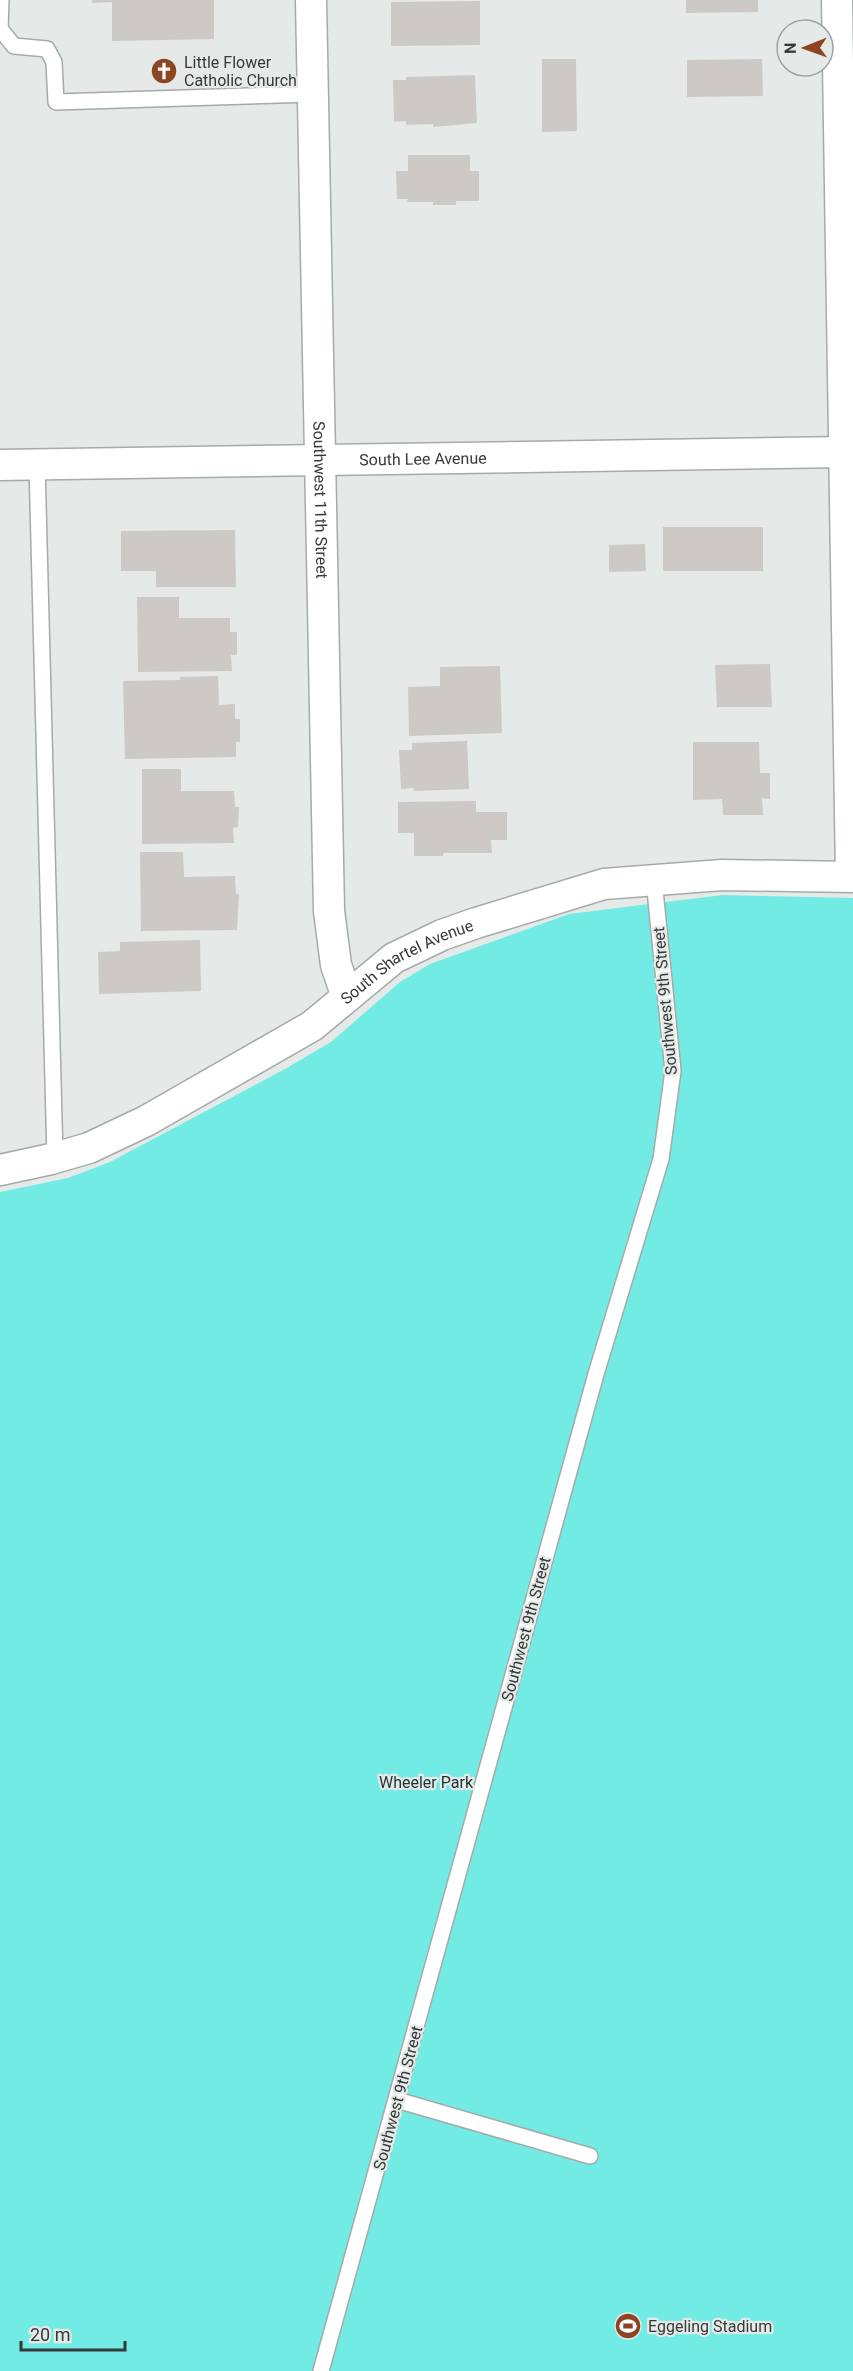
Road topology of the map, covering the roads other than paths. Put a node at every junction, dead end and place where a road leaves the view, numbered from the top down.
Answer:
1 (1, 0) edge
2 (311, 0) edge
3 (837, 0) edge
4 (1, 30) edge
5 (313, 94) junction
6 (845, 452) junction
7 (319, 461) junction
8 (0, 465) edge
9 (38, 465) junction
10 (850, 604) edge
11 (852, 876) edge
12 (654, 880) junction
13 (348, 997) junction
14 (55, 1158) junction
15 (0, 1170) edge
16 (397, 2100) junction
17 (590, 2156) dead end
18 (321, 2371) edge

1 - 4 lane
2 - 5 street, Southwest 11th Street
3 - 6 street
4 - 5 lane
5 - 7 street, Southwest 11th Street
6 - 7 street, South Lee Avenue
6 - 10 street
7 - 9 street, South Lee Avenue
7 - 13 street, Southwest 11th Street
8 - 9 street, South Lee Avenue
9 - 14 lane
10 - 11 street
11 - 12 street, South Shartel Avenue
12 - 13 street, South Shartel Avenue
12 - 16 lane, Southwest 9th Street
13 - 14 street, South Shartel Avenue
14 - 15 street, South Shartel Avenue
16 - 17 lane
16 - 18 lane, Southwest 9th Street

